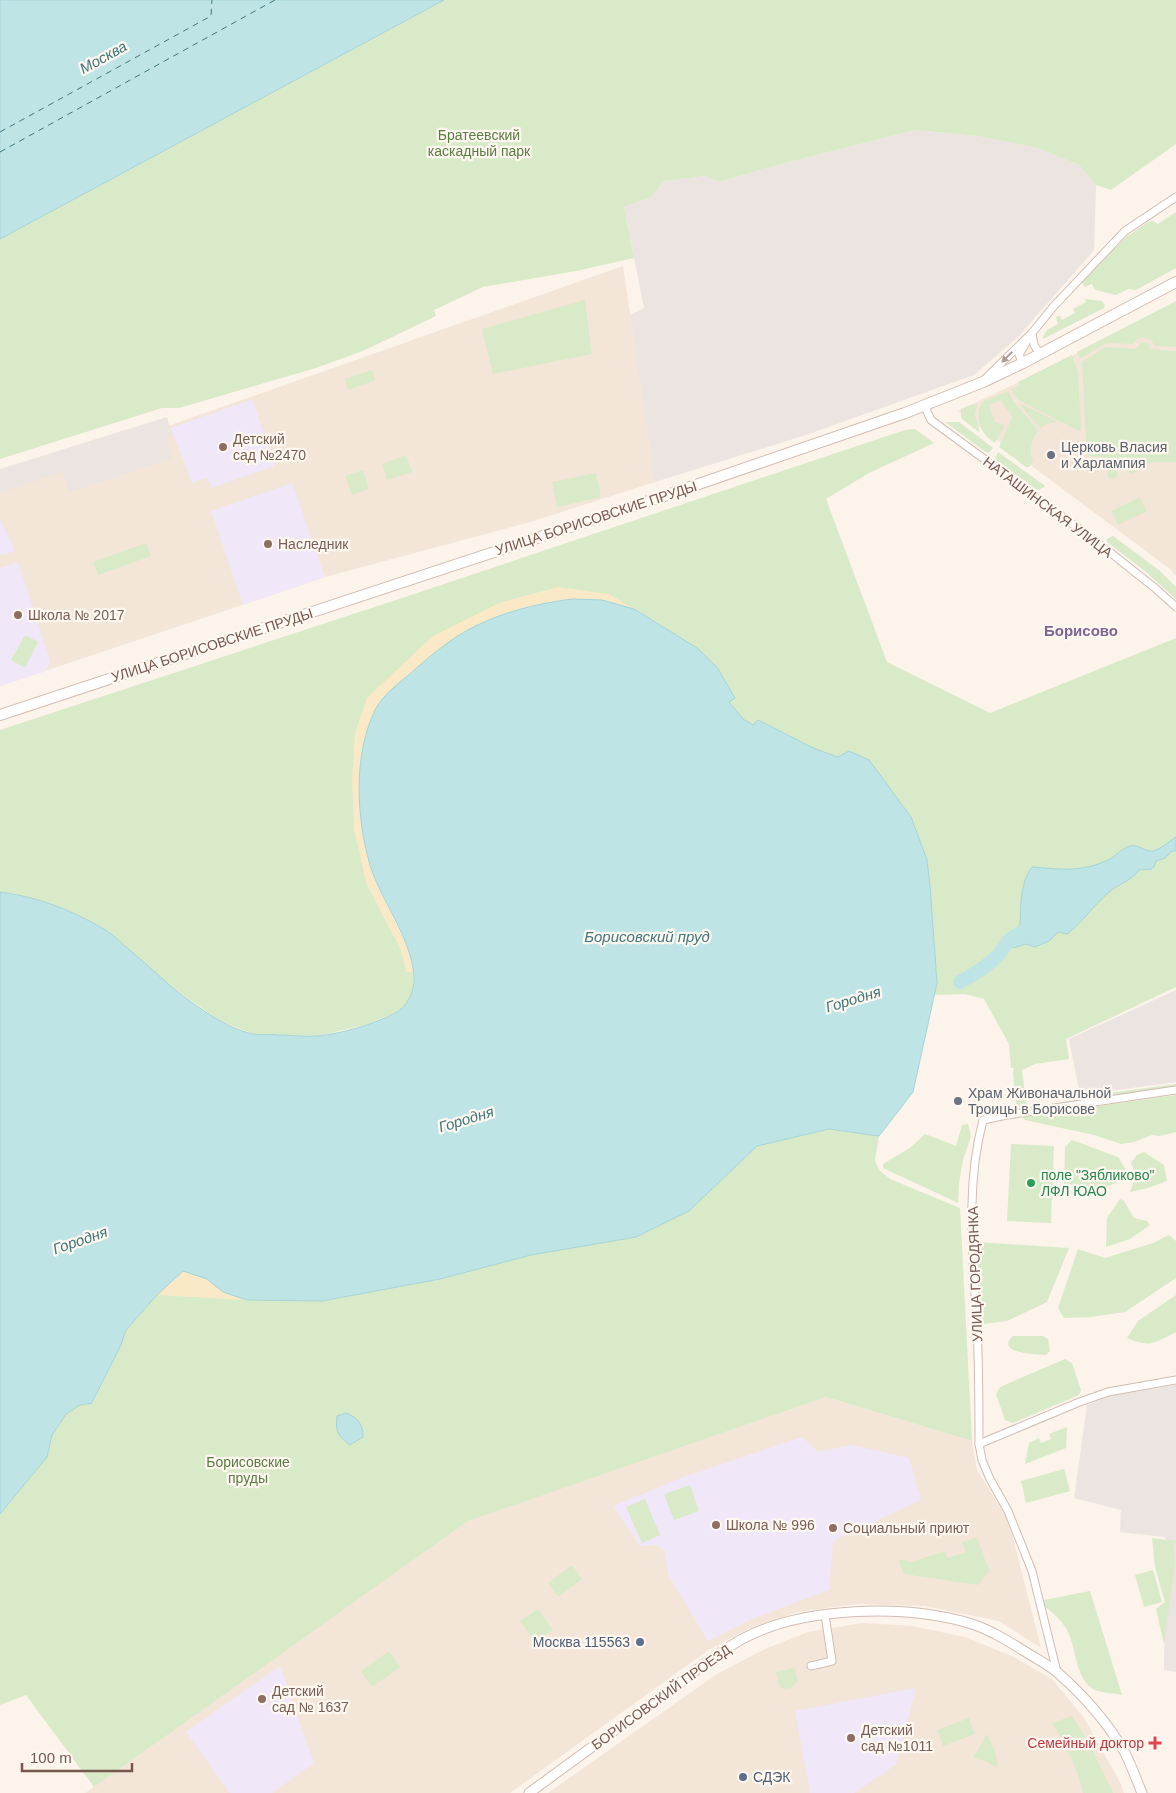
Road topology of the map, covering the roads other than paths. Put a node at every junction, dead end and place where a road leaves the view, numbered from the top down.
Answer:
1 (1176, 197) edge
2 (1176, 282) edge
3 (1032, 333) junction
4 (1040, 354) junction
5 (1023, 363) junction
6 (982, 382) junction
7 (924, 406) junction
8 (1176, 608) edge
9 (0, 715) edge
10 (1176, 1090) edge
11 (1176, 1380) edge
12 (979, 1444) junction
13 (825, 1615) junction
14 (811, 1666) dead end
15 (1057, 1672) junction
16 (529, 1793) edge
17 (1142, 1793) edge

1 - 3 street
2 - 4 main road, УЛИЦА БОРИСОВСКИЕ ПРУДЫ
3 - 4 street
3 - 5 street
3 -> 6 street
4 - 5 main road, УЛИЦА БОРИСОВСКИЕ ПРУДЫ
5 - 6 main road, УЛИЦА БОРИСОВСКИЕ ПРУДЫ
6 - 7 main road, УЛИЦА БОРИСОВСКИЕ ПРУДЫ
7 - 8 street, НАТАШИНСКАЯ УЛИЦА
7 - 9 main road, УЛИЦА БОРИСОВСКИЕ ПРУДЫ
10 - 12 street, УЛИЦА ГОРОДЯНКА
11 - 12 street
12 - 15 street, УЛИЦА ГОРОДЯНКА
13 - 14 street
13 - 15 street, БОРИСОВСКИЙ ПРОЕЗД
13 - 16 street, БОРИСОВСКИЙ ПРОЕЗД
15 - 17 street, БОРИСОВСКИЙ ПРОЕЗД

